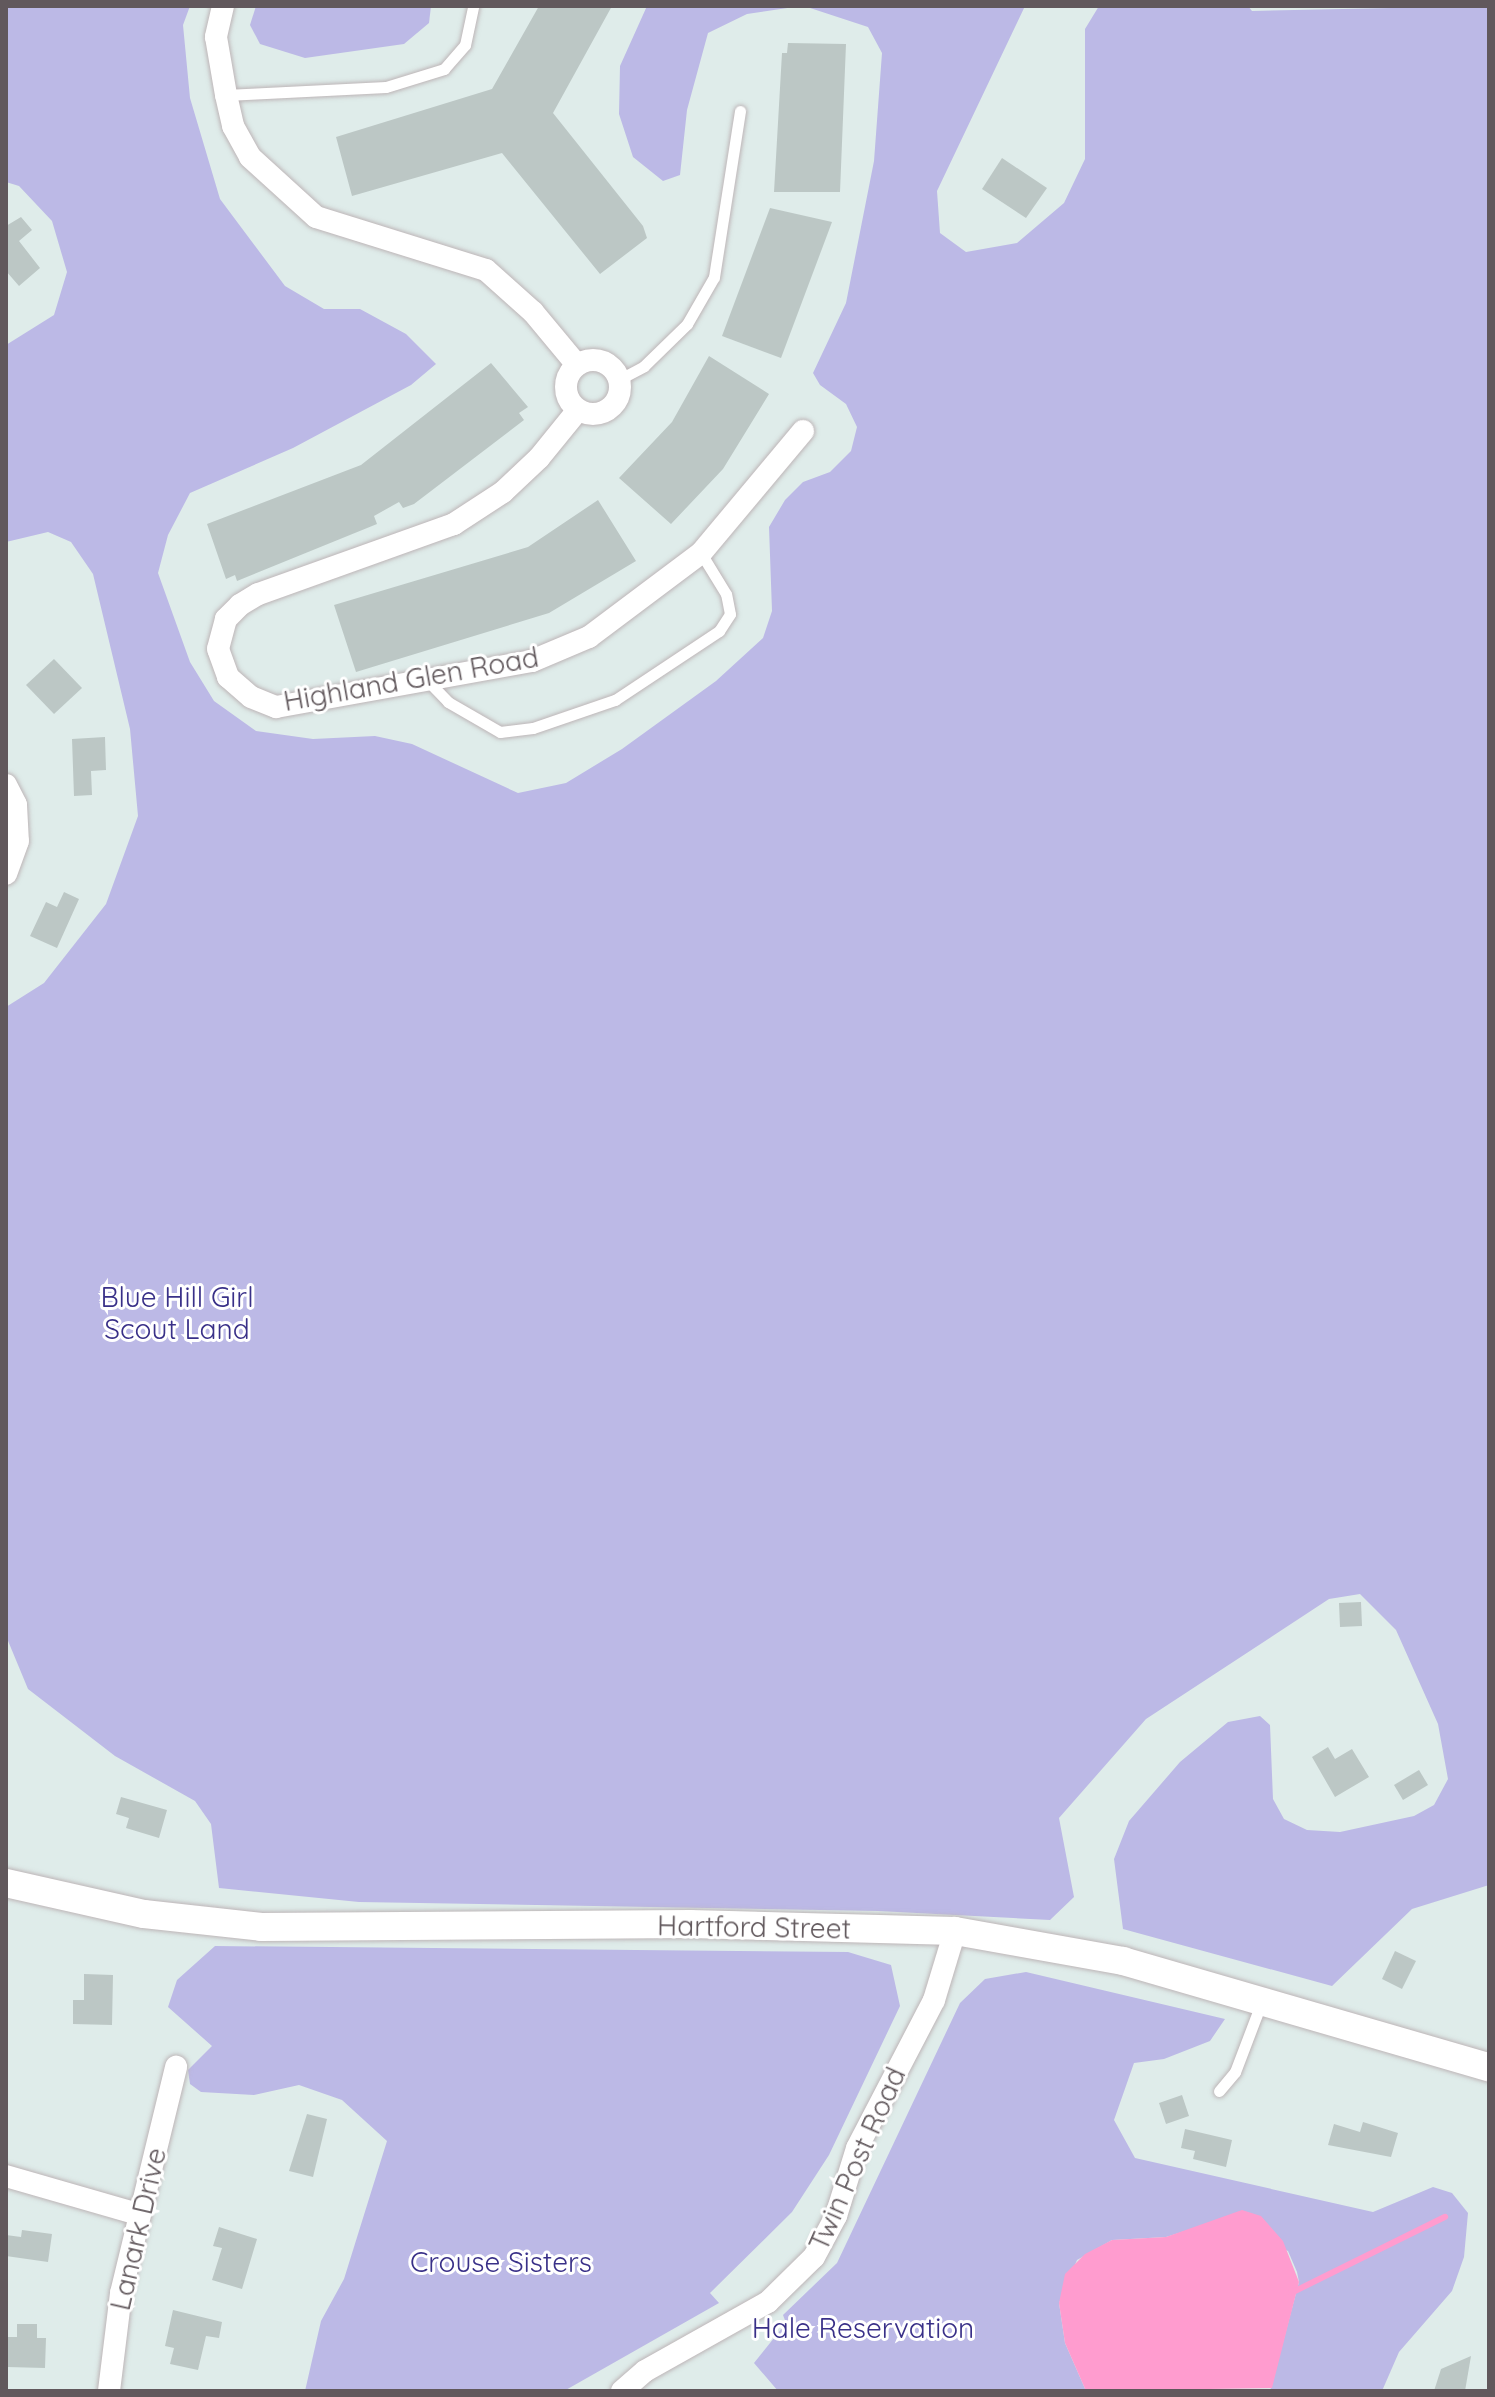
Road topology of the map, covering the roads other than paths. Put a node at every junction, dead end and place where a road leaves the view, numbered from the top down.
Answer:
1 (223, 6) edge
2 (473, 6) edge
3 (226, 95) junction
4 (740, 111) dead end
5 (577, 365) junction
6 (620, 379) junction
7 (578, 410) junction
8 (803, 431) dead end
9 (701, 553) junction
10 (426, 678) junction
11 (6, 785) edge
12 (6, 874) edge
13 (6, 1883) edge
14 (955, 1931) junction
15 (1262, 2000) junction
16 (176, 2067) dead end
17 (1489, 2067) edge
18 (1219, 2091) dead end
19 (6, 2176) edge
20 (138, 2214) junction
21 (109, 2391) edge
22 (622, 2391) edge

1 - 3 street
2 - 3 lane
3 - 5 street
4 - 6 lane
5 - 6 street
5 - 7 street
6 - 7 street
7 - 10 street, Highland Glen Road
8 - 9 street, Highland Glen Road
9 - 10 street, Highland Glen Road
9 - 10 lane
11 - 12 street
13 - 14 street, Hartford Street
14 - 15 street, Hartford Street
14 - 22 street, Twin Post Road
15 - 17 street, Hartford Street
15 - 18 lane
16 - 20 street, Lanark Drive
19 - 20 street
20 - 21 street, Lanark Drive

